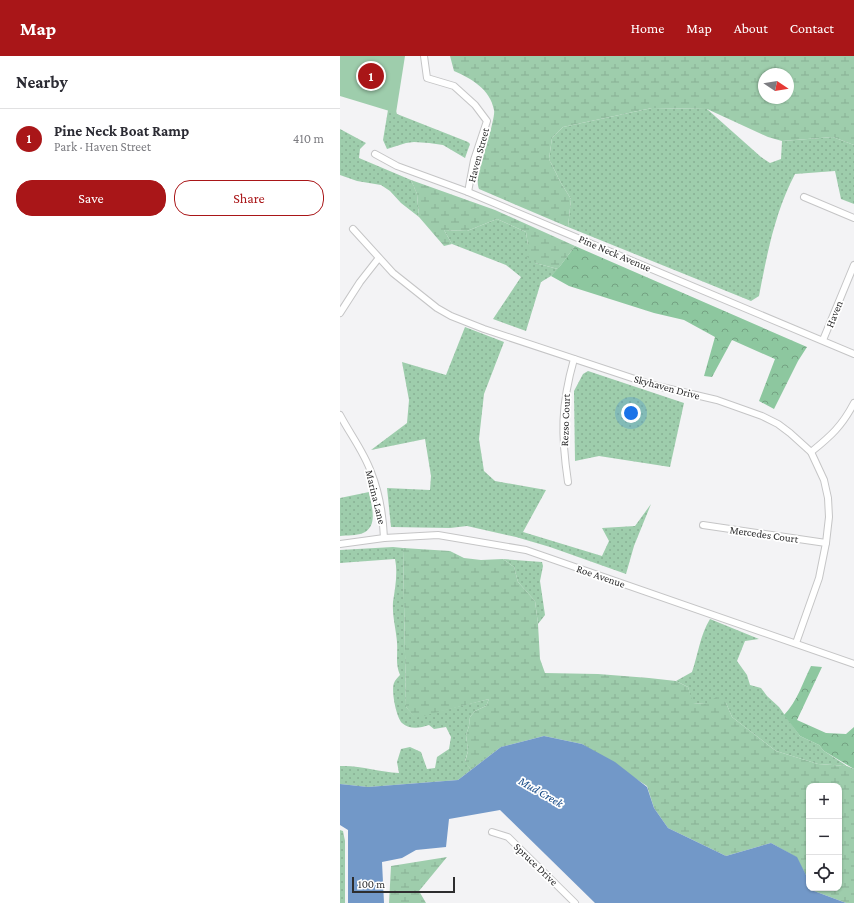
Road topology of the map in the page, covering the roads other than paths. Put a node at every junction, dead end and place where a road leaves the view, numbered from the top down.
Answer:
1 (424, 56) edge
2 (375, 154) dead end
3 (468, 192) junction
4 (804, 197) dead end
5 (854, 218) edge
6 (353, 229) dead end
7 (378, 258) junction
8 (854, 265) edge
9 (340, 313) edge
10 (823, 340) junction
11 (854, 354) edge
12 (574, 358) junction
13 (854, 403) edge
14 (340, 415) edge
15 (811, 452) junction
16 (568, 482) dead end
17 (703, 525) dead end
18 (384, 538) junction
19 (826, 543) junction
20 (340, 544) edge
21 (796, 643) junction
22 (854, 664) edge
23 (492, 832) dead end
24 (575, 903) edge

1 - 3 street, Haven Street
2 - 3 street, Pine Neck Avenue
3 - 10 street, Pine Neck Avenue
4 - 5 street
6 - 7 street, Skyhaven Drive
7 - 9 street
7 - 12 street, Skyhaven Drive
8 - 10 street, Haven
10 - 11 street, Pine Neck Avenue
12 - 15 street, Skyhaven Drive
12 - 16 street, Rezso Court
13 - 15 street
14 - 18 street, Marina Lane
15 - 19 street, Skyhaven Drive
17 - 19 street, Mercedes Court
18 - 20 street, Roe Avenue
18 - 21 street, Roe Avenue
19 - 21 street, Skyhaven Drive
21 - 22 street, Roe Avenue
23 - 24 street, Spruce Drive

